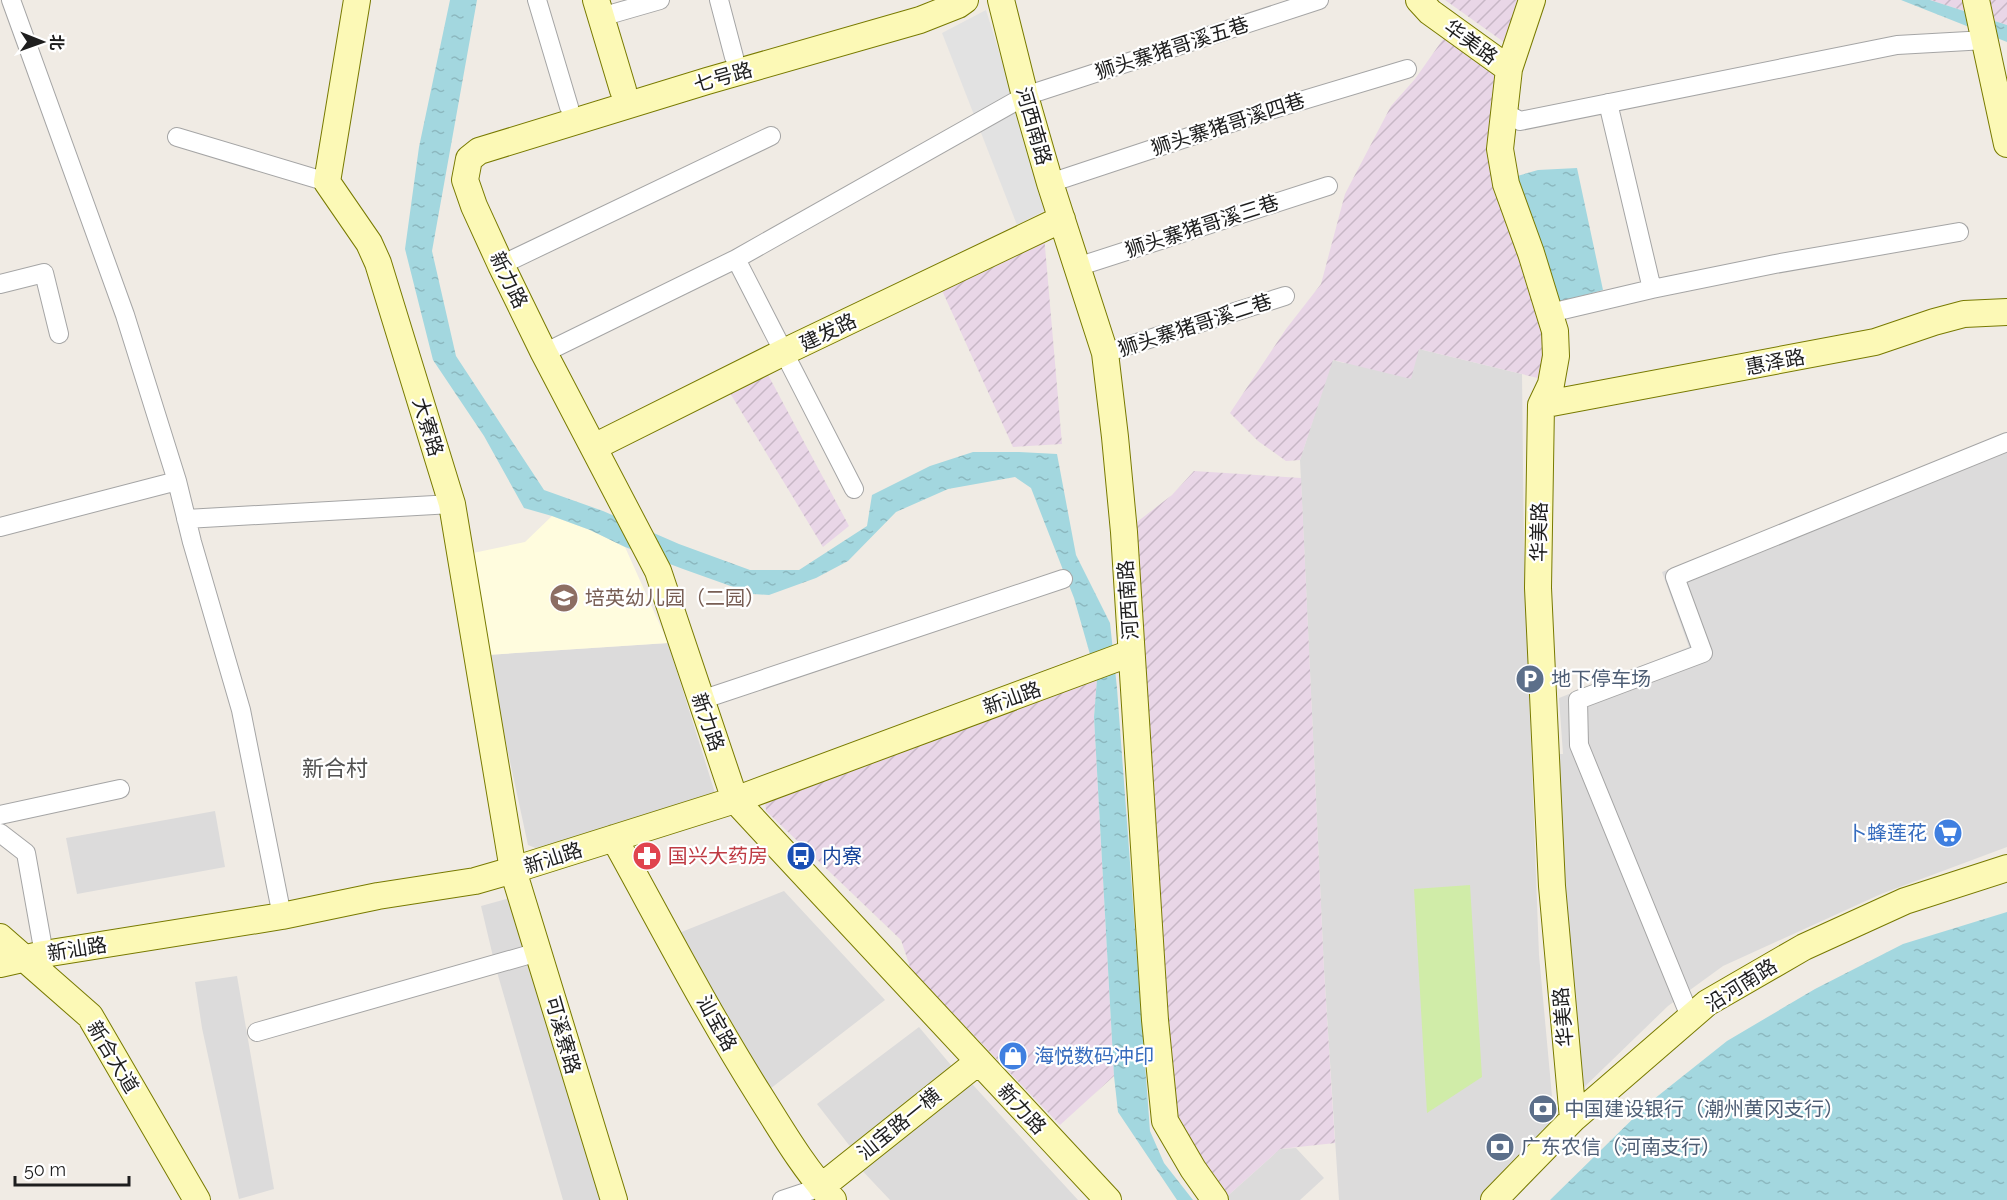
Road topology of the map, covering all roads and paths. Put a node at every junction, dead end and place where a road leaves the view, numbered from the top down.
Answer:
1 (11, 0) edge
2 (357, 0) edge
3 (537, 0) edge
4 (660, 0) edge
5 (719, 0) edge
6 (965, 0) edge
7 (1319, 0) edge
8 (1419, 0) edge
9 (1532, 0) edge
10 (1976, 0) edge
11 (1989, 0) edge
12 (1005, 1) edge
13 (920, 6) edge
14 (599, 9) edge
15 (1986, 40) junction
16 (734, 57) junction
17 (1407, 69) dead end
18 (1509, 69) junction
19 (2007, 87) edge
20 (623, 90) junction
21 (1025, 96) junction
22 (1608, 103) junction
23 (569, 107) junction
24 (1504, 112) junction
25 (771, 136) dead end
26 (177, 137) dead end
27 (2007, 144) edge
28 (473, 145) junction
29 (327, 182) junction
30 (1050, 183) junction
31 (1328, 186) dead end
32 (469, 208) junction
33 (1062, 219) junction
34 (1959, 232) dead end
35 (736, 259) junction
36 (501, 266) junction
37 (1077, 267) junction
38 (0, 284) edge
39 (1652, 289) junction
40 (1285, 296) dead end
41 (2007, 312) edge
42 (1551, 313) junction
43 (59, 334) dead end
44 (784, 352) junction
45 (544, 353) junction
46 (1105, 353) junction
47 (1541, 405) junction
48 (2007, 442) edge
49 (594, 447) junction
50 (177, 481) junction
51 (854, 489) dead end
52 (452, 504) junction
53 (620, 509) junction
54 (186, 519) junction
55 (0, 527) edge
56 (650, 569) junction
57 (1063, 579) dead end
58 (1131, 653) junction
59 (701, 700) junction
60 (120, 789) dead end
61 (729, 802) junction
62 (0, 815) edge
63 (0, 833) edge
64 (614, 838) junction
65 (2007, 868) edge
66 (513, 870) junction
67 (282, 916) junction
68 (0, 938) edge
69 (538, 952) junction
70 (22, 959) edge
71 (1690, 1019) junction
72 (257, 1032) dead end
73 (973, 1065) junction
74 (1573, 1119) junction
75 (827, 1193) edge
76 (197, 1200) edge
77 (614, 1200) edge
78 (783, 1200) edge
79 (1093, 1200) edge
80 (1108, 1200) edge
81 (1215, 1200) edge
82 (1494, 1200) edge

1 - 50 street
2 - 29 main road
3 - 23 street
4 - 14 street
5 - 16 street
6 - 13 main road, 七号路
7 - 21 street, 狮头寨猪哥溪五巷
8 - 18 main road, 华美路
9 - 18 main road
10 - 15 main road
11 - 19 main road
12 - 21 main road, 河西南路
13 - 16 main road, 七号路
13 - 28 main road, 七号路
14 - 20 main road
15 - 22 street
15 - 27 main road
16 - 20 main road, 七号路
17 - 30 street, 狮头寨猪哥溪四巷
18 - 24 main road, 华美路
20 - 23 main road, 七号路
21 - 30 main road, 河西南路
21 - 35 street, 狮头寨猪哥溪五巷
22 - 24 street
22 - 39 street
23 - 28 main road, 七号路
24 - 42 main road, 华美路
25 - 36 street
26 - 29 street
28 - 32 main road, 新力路
29 - 52 main road, 大寮路
30 - 33 main road, 河西南路
31 - 37 street, 狮头寨猪哥溪三巷
32 - 36 main road, 新力路
32 - 53 main road
33 - 37 main road, 河西南路
33 - 44 main road, 建发路
34 - 39 street
35 - 44 street
35 - 45 street, 狮头寨猪哥溪五巷
36 - 45 main road, 新力路
37 - 46 main road, 河西南路
38 - 43 street
39 - 42 street
40 - 46 street, 狮头寨猪哥溪二巷
41 - 47 main road, 惠泽路
42 - 47 main road, 华美路
44 - 49 main road, 建发路
44 - 51 street
45 - 49 main road, 新力路
46 - 58 main road, 河西南路
47 - 74 main road, 华美路
48 - 71 street
49 - 53 main road, 新力路
50 - 54 street
50 - 55 street
52 - 54 street
52 - 66 main road, 大寮路
53 - 56 main road, 新力路
54 - 67 street
56 - 59 main road, 新力路
56 - 61 main road
57 - 59 street
58 - 61 main road, 新汕路
58 - 81 main road, 河西南路
59 - 61 main road, 新力路
60 - 62 street
61 - 64 main road, 新汕路
61 - 73 main road, 新力路
63 - 70 street
64 - 66 main road, 新汕路
64 - 75 main road, 汕宝路
65 - 71 main road, 沿河南路
66 - 67 main road, 新汕路
66 - 69 main road, 可溪寮路
67 - 70 main road, 新汕路
68 - 70 main road, 新合大道
69 - 72 street
69 - 77 main road, 可溪寮路
70 - 76 main road, 新合大道
71 - 74 main road, 沿河南路
73 - 75 main road, 汕宝路一横
73 - 79 main road
73 - 80 main road, 新力路
74 - 82 main road, 沿河南路
75 - 78 street

